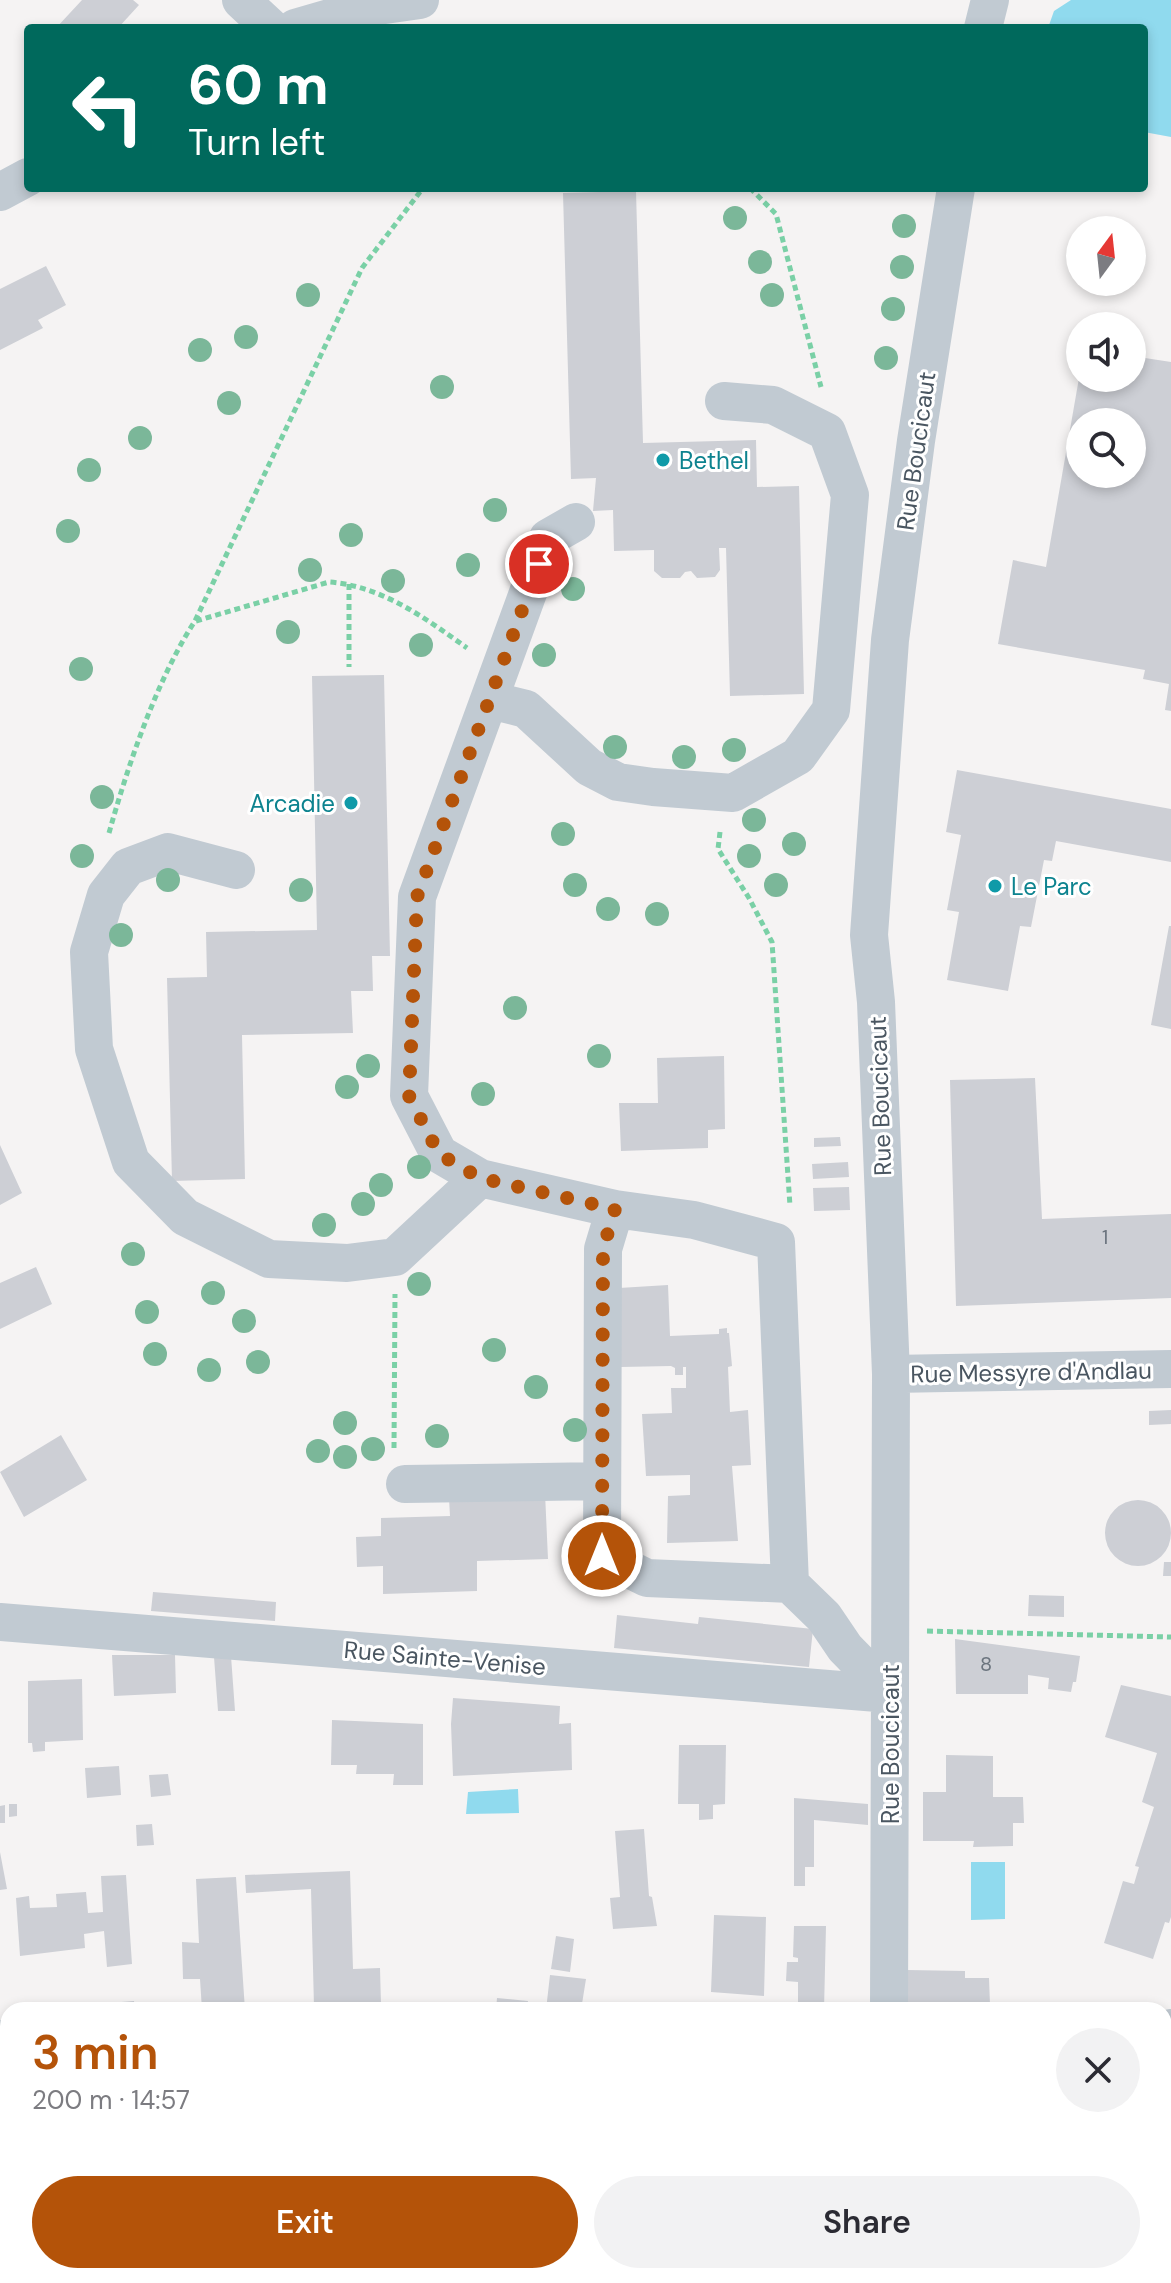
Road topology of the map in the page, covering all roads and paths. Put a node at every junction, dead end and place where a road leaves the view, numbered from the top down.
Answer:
1 (241, 0) edge
2 (420, 0) edge
3 (990, 0) edge
4 (267, 24) edge
5 (309, 24) edge
6 (984, 24) edge
7 (24, 179) edge
8 (0, 192) edge
9 (420, 192) edge
10 (754, 192) edge
11 (955, 192) edge
12 (724, 401) dead end
13 (827, 432) junction
14 (576, 522) dead end
15 (349, 584) junction
16 (195, 621) junction
17 (349, 667) dead end
18 (494, 685) junction
19 (733, 793) junction
20 (106, 846) dead end
21 (236, 870) dead end
22 (480, 1178) junction
23 (615, 1209) junction
24 (776, 1242) junction
25 (395, 1257) junction
26 (1171, 1369) edge
27 (891, 1374) junction
28 (602, 1481) junction
29 (405, 1484) joint
30 (790, 1584) junction
31 (0, 1622) edge
32 (890, 1630) junction
33 (1171, 1637) edge
34 (890, 1694) junction
35 (889, 2002) edge

1 - 4 street
2 - 5 street
3 - 6 street
7 - 8 street
9 - 16 path
10 - 13 path
11 - 27 street, Rue Boucicaut
12 - 13 street
13 - 19 street
14 - 18 street
15 - 16 path
15 - 17 path
15 - 18 path
16 - 20 path
18 - 19 street
18 - 22 street
19 - 24 path
21 - 25 street
22 - 23 street
22 - 25 street
23 - 24 street
23 - 28 street
24 - 30 street
25 - 29 path
26 - 27 street, Rue Messyre d'Andlau
27 - 32 street, Rue Boucicaut
28 - 29 street
28 - 30 street
30 - 34 street
31 - 34 street, Rue Sainte-Venise
32 - 33 path
32 - 34 street, Rue Boucicaut
34 - 35 street, Rue Boucicaut

